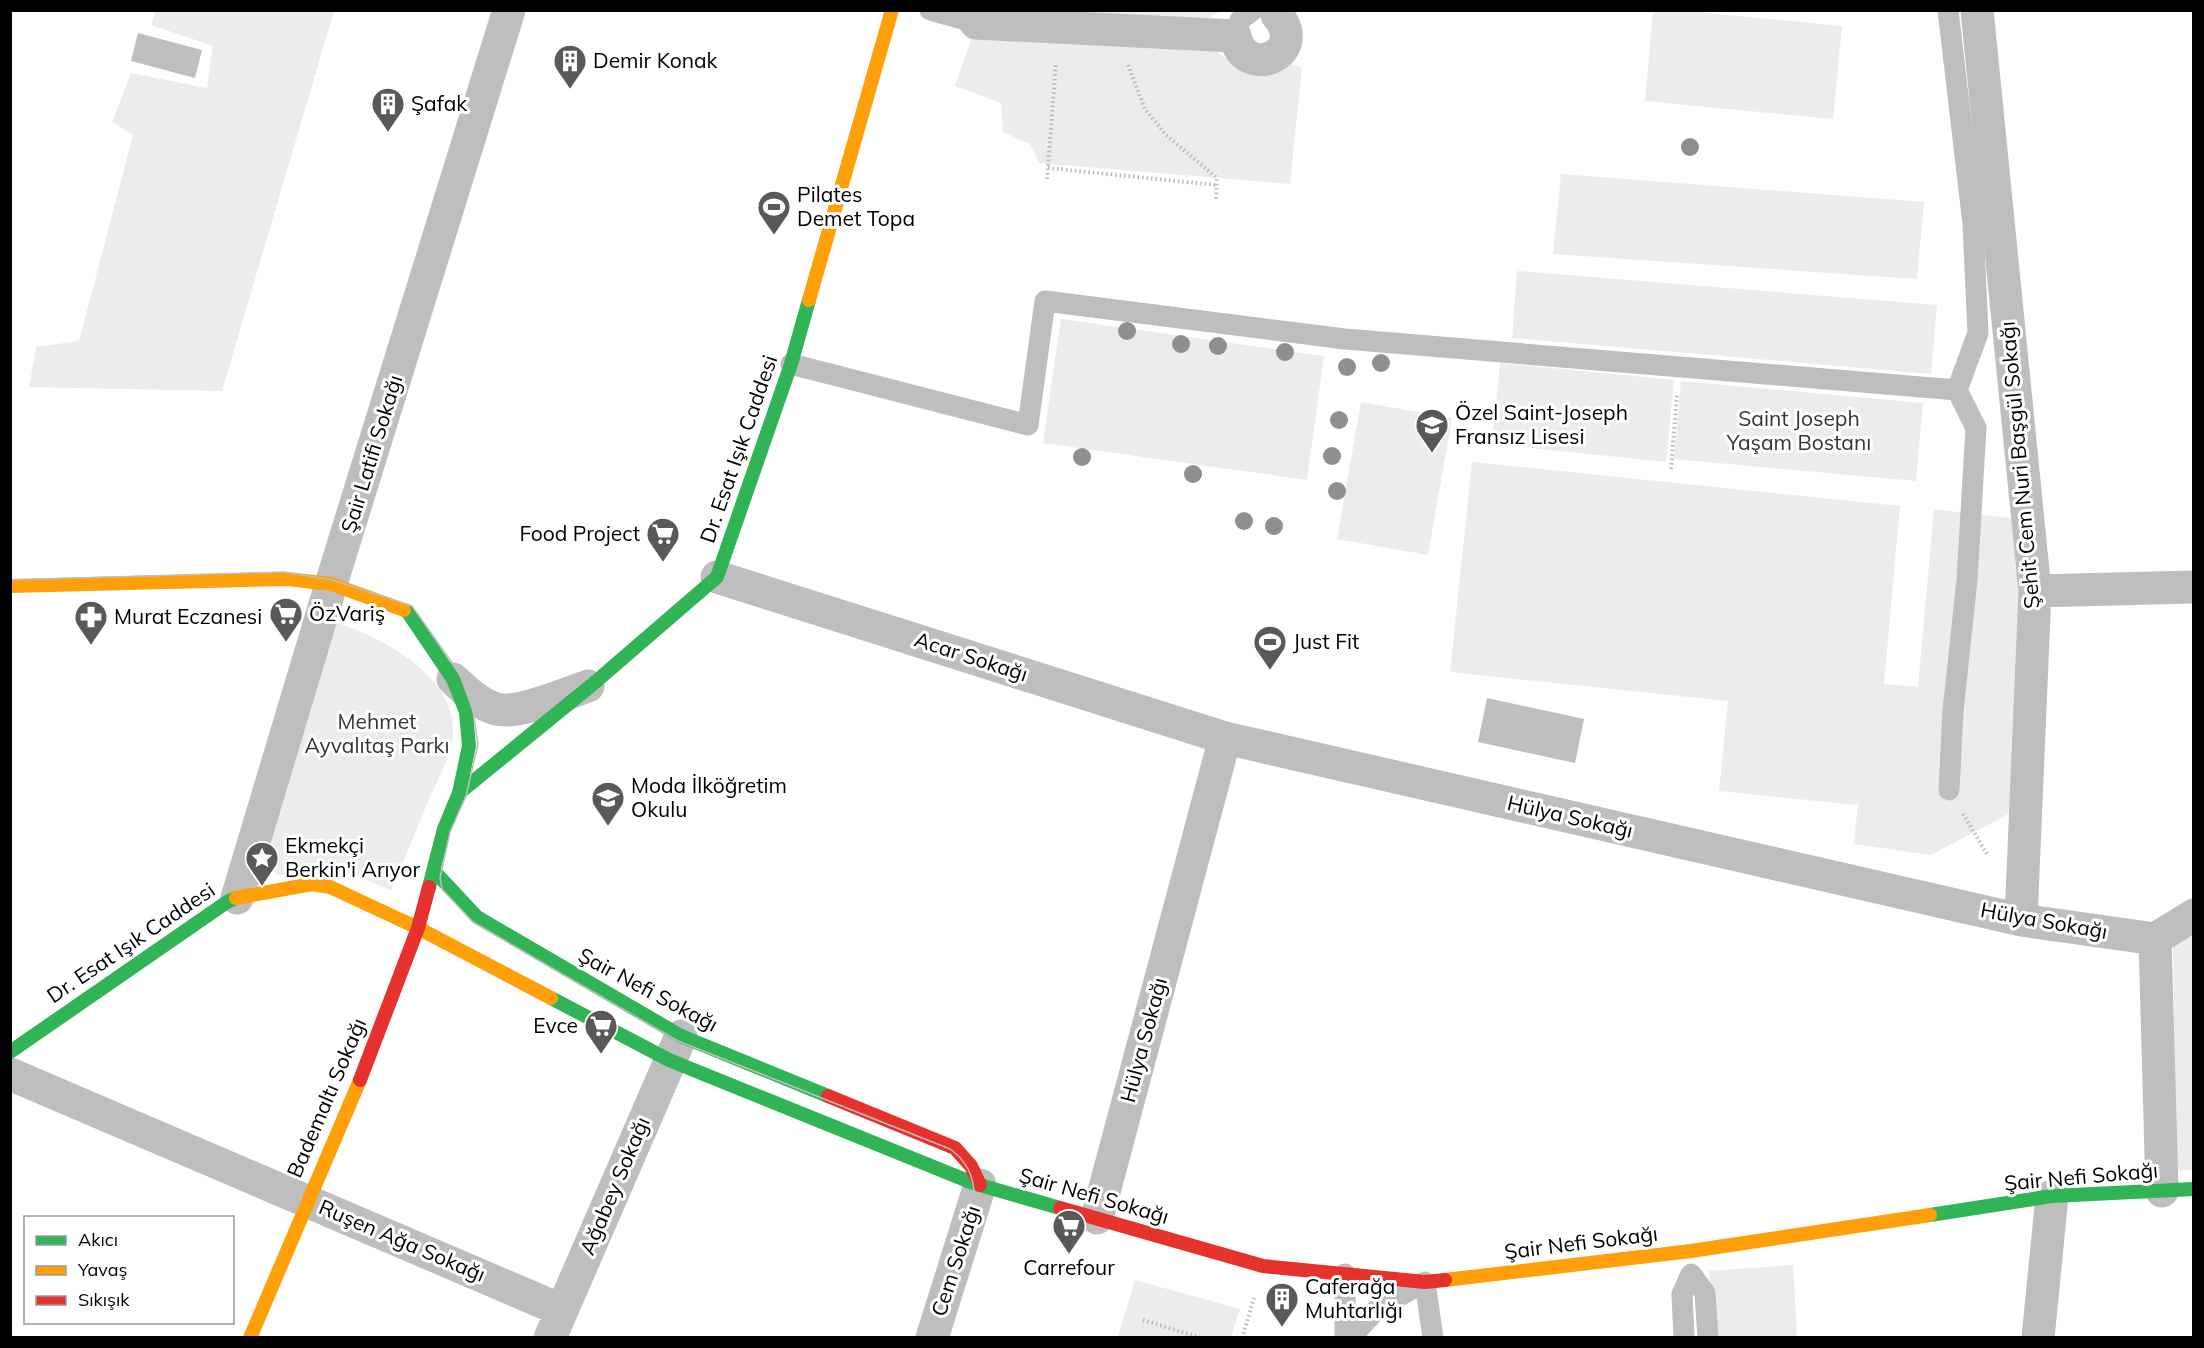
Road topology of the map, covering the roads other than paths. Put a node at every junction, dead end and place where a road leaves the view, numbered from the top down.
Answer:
1 (509, 10) edge
2 (892, 10) edge
3 (930, 10) edge
4 (1948, 10) edge
5 (1977, 10) edge
6 (1264, 16) edge
7 (978, 17) edge
8 (791, 364) junction
9 (1958, 390) junction
10 (717, 577) junction
11 (331, 584) junction
12 (10, 586) edge
13 (2193, 587) edge
14 (2034, 591) junction
15 (453, 679) junction
16 (593, 684) junction
17 (1225, 738) junction
18 (1949, 790) road end
19 (459, 792) junction
20 (434, 871) junction
21 (237, 898) junction
22 (2193, 915) edge
23 (2021, 920) junction
24 (418, 928) junction
25 (2155, 939) junction
26 (675, 1048) junction
27 (10, 1052) edge
28 (10, 1074) edge
29 (980, 1185) junction
30 (2178, 1190) edge
31 (2052, 1196) junction
32 (307, 1200) junction
33 (1097, 1218) junction
34 (1345, 1274) junction
35 (1425, 1282) junction
36 (555, 1324) edge
37 (250, 1338) edge
38 (932, 1338) edge
39 (1345, 1338) edge
40 (1350, 1338) edge
41 (1433, 1338) edge
42 (1684, 1338) edge
43 (1708, 1338) edge
44 (2038, 1338) edge

1 - 11 street, Şair Latifi Sokağı
2 - 8 street, Dr. Esat Işık Caddesi
3 - 7 lane
4 - 9 lane
5 - 14 street, Şehit Cem Nuri Başgül Sokağı
6 - 7 street
8 - 9 lane
8 - 10 street, Dr. Esat Işık Caddesi
9 - 18 lane
10 - 16 street, Dr. Esat Işık Caddesi
10 - 17 street, Acar Sokağı
11 - 12 street, Bademaltı Sokağı
11 - 15 street, Bademaltı Sokağı
11 - 21 street, Şair Latifi Sokağı
13 - 14 street
14 - 23 street, Şehit Cem Nuri Başgül Sokağı
15 - 16 street
15 - 19 street, Bademaltı Sokağı
16 - 19 street, Dr. Esat Işık Caddesi
17 - 23 street, Hülya Sokağı
17 - 33 street, Hülya Sokağı
19 - 20 street, Bademaltı Sokağı
20 - 24 street, Bademaltı Sokağı
20 - 26 street, Şair Nefi Sokağı
21 - 24 street, Dr. Esat Işık Caddesi
21 - 27 street, Dr. Esat Işık Caddesi
22 - 25 street
23 - 25 street, Hülya Sokağı
24 - 26 street, Şair Nefi Sokağı
24 - 32 street, Bademaltı Sokağı
25 - 30 street
26 - 29 street, Şair Nefi Sokağı
26 - 29 street, Şair Nefi Sokağı
26 - 36 street, Ağabey Sokağı
28 - 32 street, Ruşen Ağa Sokağı
29 - 33 street, Şair Nefi Sokağı
29 - 38 street, Cem Sokağı
30 - 31 street, Şair Nefi Sokağı
31 - 35 street, Şair Nefi Sokağı
31 - 44 street
32 - 36 street, Ruşen Ağa Sokağı
32 - 37 street, Bademaltı Sokağı
33 - 34 street, Şair Nefi Sokağı
34 - 35 street, Şair Nefi Sokağı
34 - 39 lane
35 - 40 lane
35 - 41 lane
42 - 43 lane

